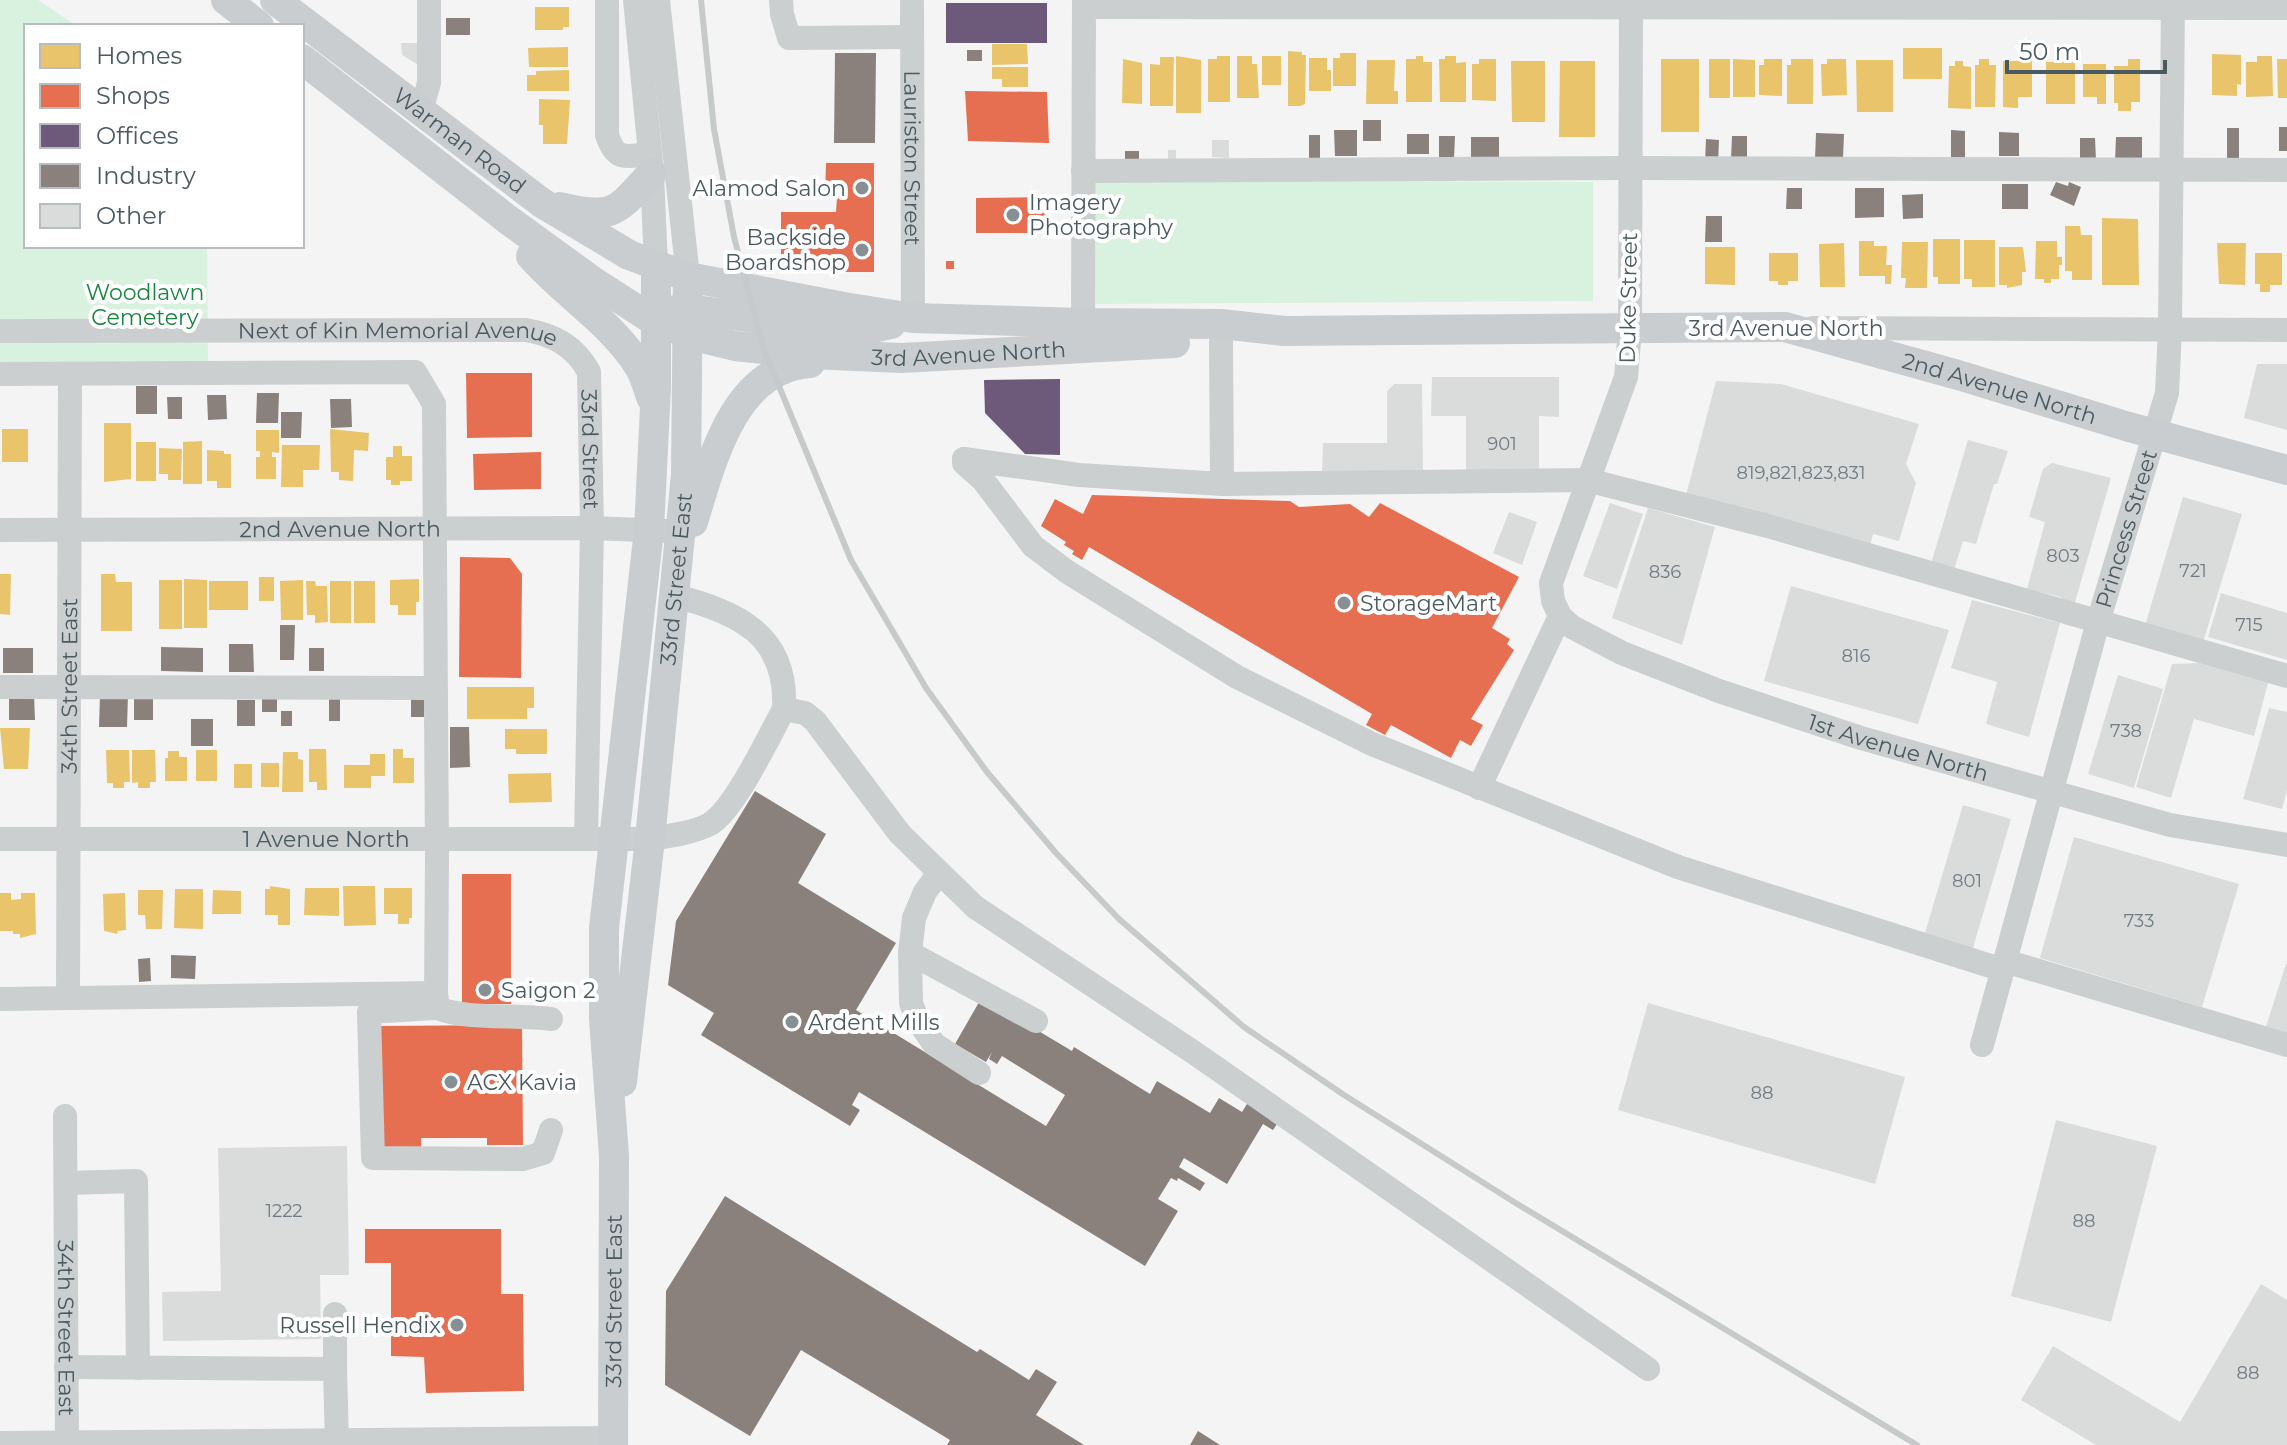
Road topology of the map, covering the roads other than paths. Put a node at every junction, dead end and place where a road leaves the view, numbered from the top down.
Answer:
1 (226, 0) edge
2 (275, 0) edge
3 (429, 0) edge
4 (607, 0) edge
5 (635, 0) edge
6 (658, 0) edge
7 (781, 0) edge
8 (912, 0) edge
9 (1084, 3) edge
10 (1631, 4) edge
11 (2173, 4) edge
12 (2287, 8) edge
13 (256, 24) edge
14 (912, 37) junction
15 (304, 61) edge
16 (421, 111) junction
17 (651, 164) junction
18 (1630, 168) junction
19 (2171, 170) junction
20 (2287, 170) edge
21 (1083, 171) junction
22 (479, 197) junction
23 (542, 203) junction
24 (656, 266) junction
25 (688, 277) junction
26 (913, 318) junction
27 (688, 321) junction
28 (656, 322) junction
29 (1083, 323) junction
30 (1785, 327) junction
31 (1630, 329) junction
32 (2170, 330) junction
33 (2287, 330) edge
34 (0, 331) edge
35 (1284, 331) junction
36 (1221, 341) junction
37 (902, 358) junction
38 (589, 372) joint
39 (0, 374) edge
40 (70, 375) junction
41 (655, 408) junction
42 (2156, 434) junction
43 (2214, 451) junction
44 (2287, 470) edge
45 (1587, 480) junction
46 (2287, 482) edge
47 (1222, 484) junction
48 (592, 528) junction
49 (0, 530) edge
50 (71, 530) junction
51 (434, 530) junction
52 (649, 530) junction
53 (681, 532) junction
54 (676, 587) junction
55 (1560, 616) junction
56 (2098, 622) junction
57 (2287, 676) edge
58 (0, 687) edge
59 (70, 688) junction
60 (435, 688) junction
61 (784, 709) junction
62 (1479, 788) junction
63 (2053, 793) junction
64 (0, 839) edge
65 (68, 839) junction
66 (437, 839) junction
67 (599, 839) junction
68 (650, 839) junction
69 (2287, 845) edge
70 (939, 873) junction
71 (910, 953) junction
72 (2004, 966) junction
73 (68, 996) junction
74 (0, 999) edge
75 (437, 1001) junction
76 (551, 1019) dead end
77 (1036, 1021) dead end
78 (1982, 1045) dead end
79 (2287, 1045) edge
80 (979, 1073) dead end
81 (65, 1116) dead end
82 (551, 1130) dead end
83 (614, 1156) junction
84 (66, 1183) junction
85 (335, 1314) dead end
86 (66, 1367) junction
87 (138, 1368) junction
88 (335, 1369) junction
89 (1648, 1369) dead end
90 (542, 1442) edge
91 (613, 1442) edge
92 (0, 1443) edge
93 (337, 1443) edge
94 (67, 1444) edge
95 (126, 1444) edge

1 - 13 main road
2 - 16 main road, Warman Road
3 - 16 street
4 - 17 street
5 - 17 street, 33rd Street East
6 - 25 street, 33rd Street East
7 - 14 street
8 - 14 street, Lauriston Street
9 - 10 street
9 - 21 street
10 - 11 street
10 - 18 street, Duke Street
11 - 12 street
11 - 19 street, Princess Street
14 - 26 street, Lauriston Street
15 - 22 main road, Warman Road
16 - 23 main road, Warman Road
17 - 23 main road
17 - 24 street, 33rd Street East
18 - 19 street
18 - 21 street
18 - 31 street, Duke Street
19 - 20 street
19 - 32 street, Princess Street
21 - 29 street
22 - 28 main road, Warman Road
22 - 41 main road
23 - 24 main road, Warman Road
24 - 25 main road, 3rd Avenue North
24 - 28 main road, 33rd Street East
25 - 26 main road, 3rd Avenue North
25 - 27 main road, 33rd Street East
26 - 27 main road
26 - 29 main road, 3rd Avenue North
27 - 28 main road, 3rd Avenue North
27 - 37 main road, 3rd Avenue North
27 - 53 main road, 33rd Street East
28 - 41 main road, 33rd Street East
29 - 35 main road, 3rd Avenue North
30 - 31 main road, 3rd Avenue North
30 - 32 street, 3rd Avenue North
30 - 42 main road, 2nd Avenue North
31 - 35 main road, 3rd Avenue North
31 - 45 street, Duke Street
32 - 33 street, 3rd Avenue North
32 - 42 street, Princess Street
34 - 38 street, Next of Kin Memorial Avenue
35 - 36 main road, 3rd Avenue North
36 - 37 main road, 3rd Avenue North
36 - 47 street
37 - 54 main road
38 - 48 street, 33rd Street
39 - 40 street
40 - 50 street, 34th Street East
40 - 51 street
41 - 52 main road, 33rd Street East
42 - 43 main road, 2nd Avenue North
42 - 56 street, Princess Street
43 - 44 main road, 2nd Avenue North
43 - 46 main road, 2nd Avenue North
45 - 47 street
45 - 55 street, Duke Street
45 - 56 street
47 - 62 street
48 - 51 street, 2nd Avenue North
48 - 52 street, 2nd Avenue North
48 - 67 street, 33rd Street East
49 - 50 street, 2nd Avenue North
50 - 51 street, 2nd Avenue North
50 - 59 street, 34th Street East
51 - 60 street
52 - 53 street, 2nd Avenue North
52 - 67 main road, 33rd Street East
53 - 54 main road, 33rd Street East
54 - 61 street
54 - 68 main road, 33rd Street East
55 - 62 street
55 - 63 street, 1st Avenue North
56 - 57 street
56 - 63 street, Princess Street
58 - 59 street
59 - 60 street
59 - 65 street, 34th Street East
60 - 66 street
61 - 68 street, 1 Avenue North
61 - 70 street
62 - 72 street
63 - 69 street, 1st Avenue North
63 - 72 street, Princess Street
64 - 65 street, 1 Avenue North
65 - 66 street, 1 Avenue North
65 - 73 street, 34th Street East
66 - 67 street, 1 Avenue North
66 - 75 street
67 - 68 street, 1 Avenue North
67 - 83 main road, 33rd Street East
68 - 83 main road, 33rd Street East
70 - 71 street
70 - 89 street
71 - 77 street
71 - 80 street
72 - 78 street, Princess Street
72 - 79 street
73 - 74 street
73 - 75 street
75 - 76 street
75 - 82 street
81 - 84 street, 34th Street East
83 - 91 main road, 33rd Street East
84 - 86 street, 34th Street East
84 - 87 street
85 - 88 street
86 - 87 street
86 - 94 street, 34th Street East
87 - 88 street
88 - 93 street
90 - 91 street
90 - 93 street
92 - 94 street
93 - 95 street
94 - 95 street

